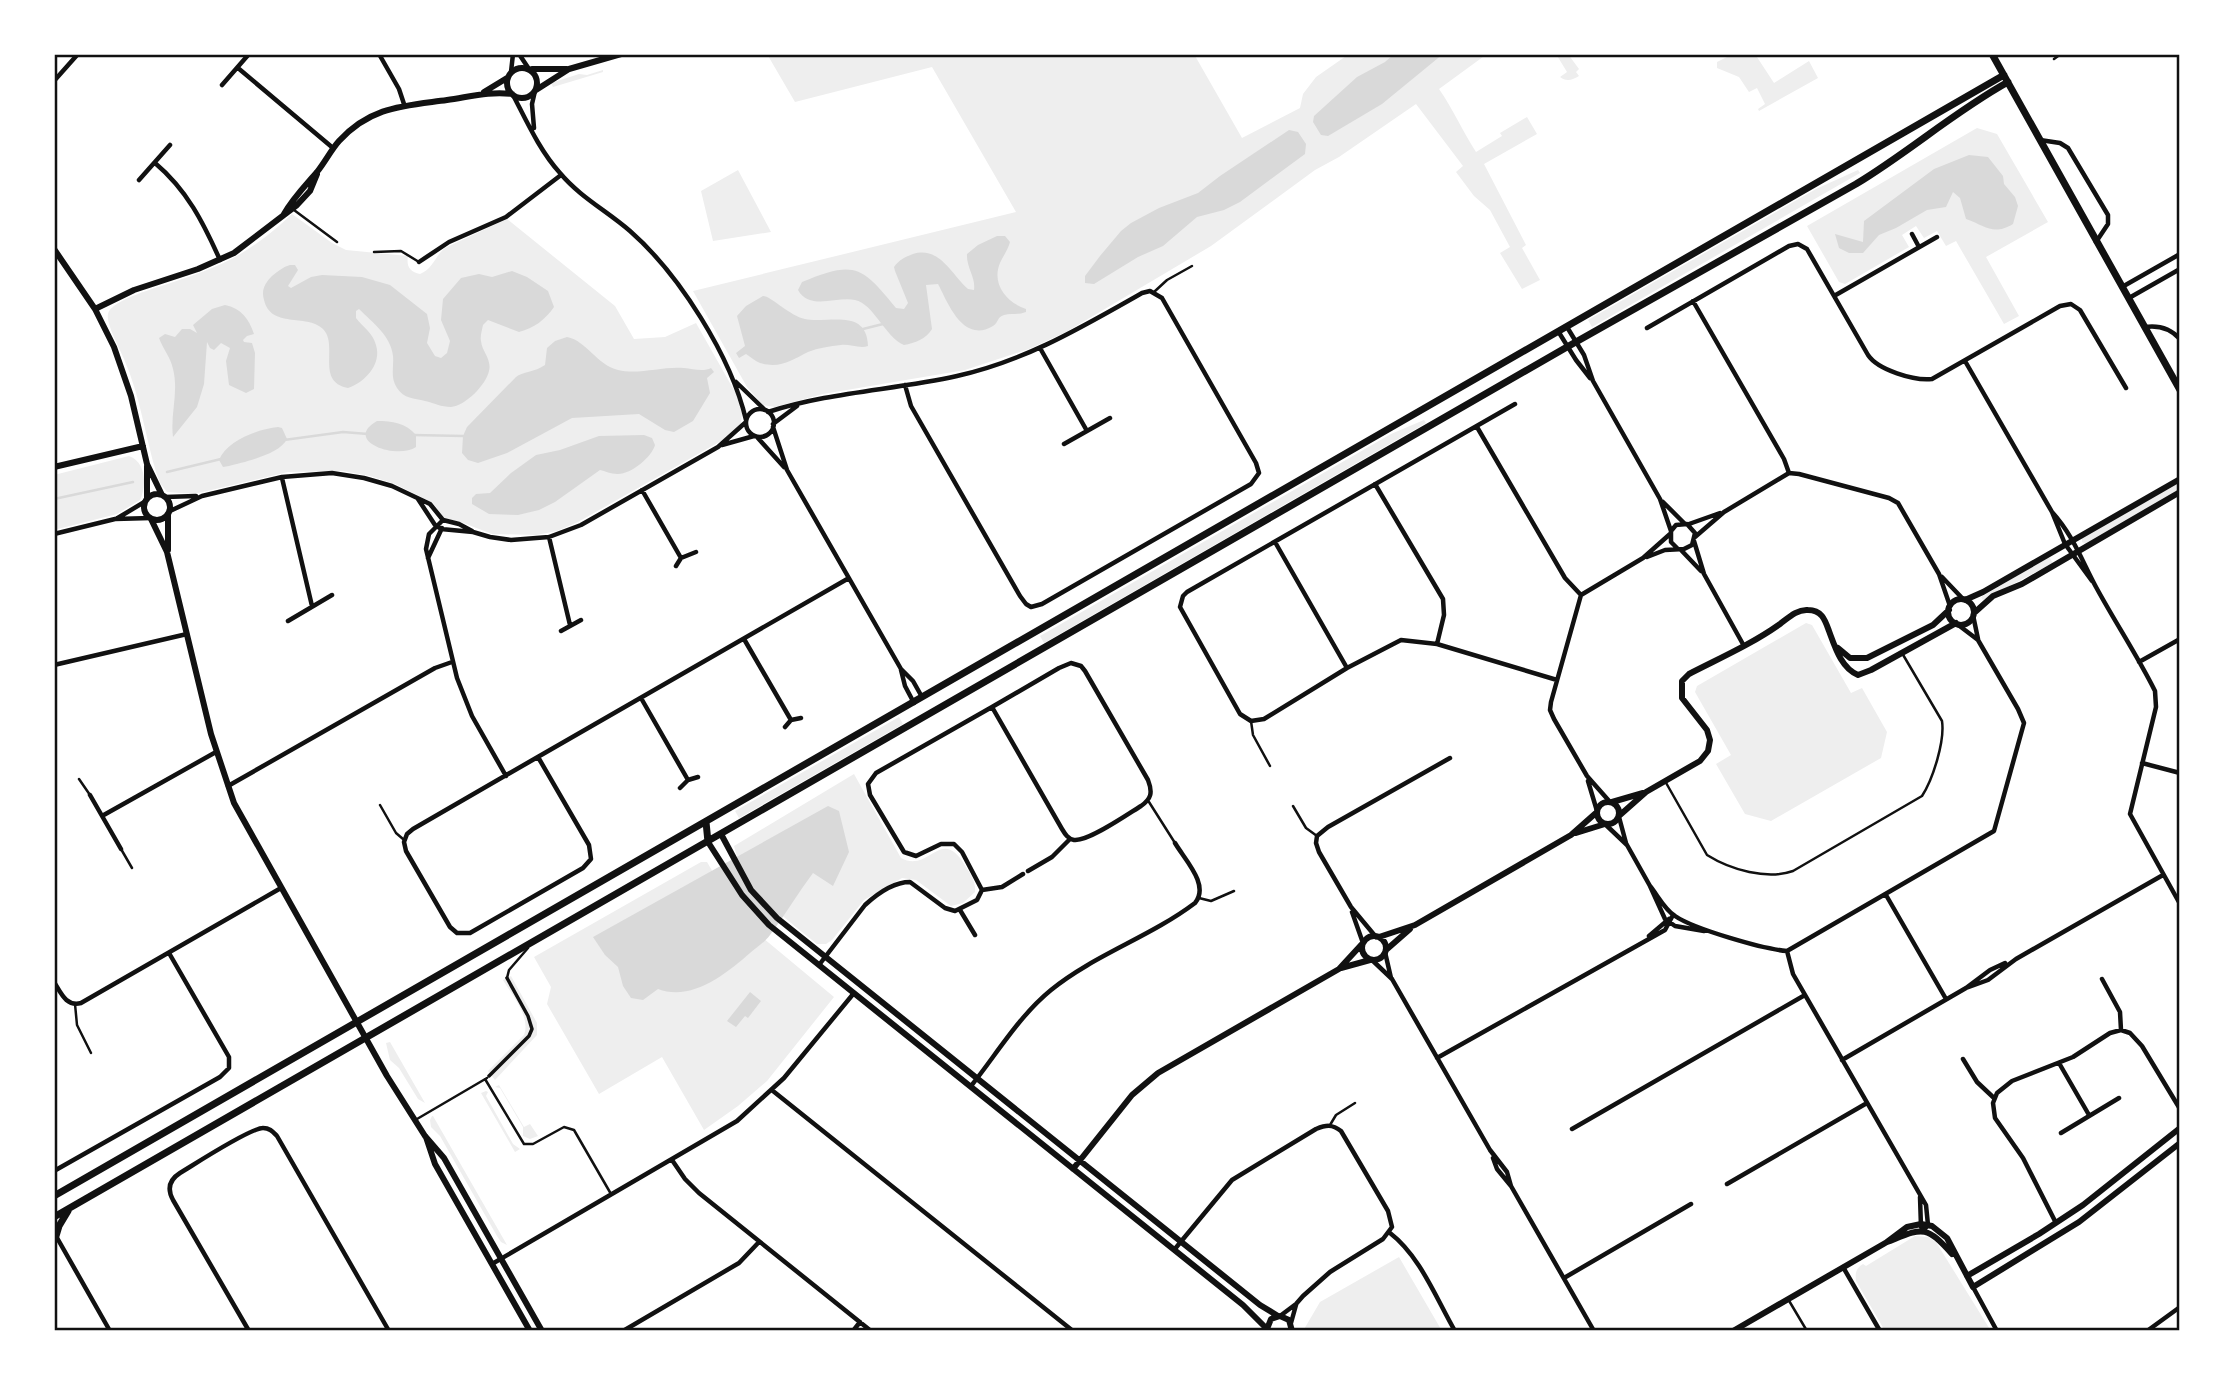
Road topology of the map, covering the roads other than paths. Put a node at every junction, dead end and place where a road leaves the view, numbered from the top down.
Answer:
1 (78, 54) edge
2 (249, 54) edge
3 (379, 54) edge
4 (513, 54) edge
5 (519, 54) edge
6 (621, 54) edge
7 (1992, 54) edge
8 (2060, 54) edge
9 (2054, 59) dead end
10 (238, 68) junction
11 (530, 69) junction
12 (569, 69) junction
13 (509, 75) junction
14 (2006, 78) junction
15 (54, 82) edge
16 (222, 85) dead end
17 (536, 91) junction
18 (479, 94) junction
19 (513, 95) junction
20 (404, 104) junction
21 (534, 132) junction
22 (2039, 140) junction
23 (170, 145) dead end
24 (333, 148) junction
25 (155, 163) junction
26 (561, 175) junction
27 (139, 180) dead end
28 (291, 207) junction
29 (1912, 234) dead end
30 (1937, 237) dead end
31 (337, 242) dead end
32 (2096, 242) junction
33 (1920, 247) junction
34 (54, 249) edge
35 (374, 252) dead end
36 (2180, 254) edge
37 (220, 260) junction
38 (419, 262) joint
39 (1192, 266) dead end
40 (2180, 269) edge
41 (2122, 288) junction
42 (1154, 292) junction
43 (1834, 296) junction
44 (2128, 299) junction
45 (1693, 301) junction
46 (95, 309) junction
47 (1567, 327) junction
48 (2144, 327) junction
49 (1647, 328) dead end
50 (1558, 331) junction
51 (2180, 339) edge
52 (1576, 342) junction
53 (1567, 347) junction
54 (1040, 348) junction
55 (1965, 361) junction
56 (733, 379) junction
57 (1593, 381) junction
58 (905, 385) junction
59 (2126, 388) dead end
60 (2180, 390) edge
61 (800, 403) junction
62 (1515, 404) dead end
63 (766, 411) junction
64 (1110, 418) dead end
65 (746, 421) junction
66 (773, 426) junction
67 (1477, 426) junction
68 (1087, 431) junction
69 (756, 436) junction
70 (1064, 444) dead end
71 (143, 446) junction
72 (718, 447) junction
73 (147, 464) junction
74 (54, 467) edge
75 (787, 470) junction
76 (1789, 473) junction
77 (282, 477) junction
78 (2180, 479) edge
79 (1375, 484) junction
80 (642, 490) junction
81 (2180, 492) edge
82 (164, 496) junction
83 (202, 496) junction
84 (418, 499) junction
85 (1660, 499) junction
86 (146, 500) junction
87 (1724, 512) junction
88 (2052, 512) junction
89 (169, 513) junction
90 (115, 519) junction
91 (151, 519) junction
92 (443, 520) junction
93 (1686, 524) junction
94 (436, 525) junction
95 (441, 529) junction
96 (473, 532) junction
97 (1670, 532) junction
98 (54, 534) edge
99 (549, 537) junction
100 (1695, 539) junction
101 (2073, 540) junction
102 (1275, 542) junction
103 (2065, 544) junction
104 (1679, 548) junction
105 (2079, 550) junction
106 (167, 552) junction
107 (696, 552) dead end
108 (2072, 555) junction
109 (681, 558) junction
110 (1643, 558) junction
111 (428, 559) junction
112 (676, 566) dead end
113 (1704, 574) junction
114 (1939, 574) junction
115 (849, 578) junction
116 (2094, 584) junction
117 (332, 595) dead end
118 (1581, 595) junction
119 (1964, 599) junction
120 (312, 606) junction
121 (1949, 608) junction
122 (1974, 614) junction
123 (581, 620) dead end
124 (288, 621) dead end
125 (1956, 623) junction
126 (570, 625) junction
127 (561, 631) dead end
128 (187, 634) junction
129 (744, 639) junction
130 (2180, 639) edge
131 (1978, 640) junction
132 (1437, 644) junction
133 (1744, 646) junction
134 (1837, 647) junction
135 (1902, 653) junction
136 (1861, 660) junction
137 (452, 662) junction
138 (2139, 662) junction
139 (54, 665) edge
140 (1347, 668) junction
141 (901, 669) junction
142 (1862, 674) junction
143 (1557, 680) junction
144 (641, 698) junction
145 (923, 698) junction
146 (914, 703) junction
147 (992, 707) junction
148 (928, 715) junction
149 (801, 718) dead end
150 (791, 720) junction
151 (1251, 721) junction
152 (785, 727) dead end
153 (216, 752) junction
154 (538, 757) junction
155 (1450, 758) dead end
156 (2142, 763) junction
157 (1270, 766) dead end
158 (2180, 773) edge
159 (506, 776) junction
160 (1587, 776) junction
161 (698, 777) dead end
162 (79, 779) dead end
163 (688, 780) junction
164 (1665, 780) junction
165 (227, 786) junction
166 (680, 788) dead end
167 (1646, 792) junction
168 (90, 795) joint
169 (1148, 801) junction
170 (1611, 802) junction
171 (380, 805) dead end
172 (1293, 806) dead end
173 (1597, 811) junction
174 (102, 816) junction
175 (1620, 816) junction
176 (706, 822) junction
177 (1606, 824) junction
178 (721, 834) junction
179 (1571, 835) junction
180 (1317, 836) junction
181 (404, 839) junction
182 (1070, 839) junction
183 (708, 842) junction
184 (1175, 843) joint
185 (1627, 845) junction
186 (121, 849) joint
187 (132, 868) dead end
188 (2163, 875) junction
189 (1650, 886) junction
190 (281, 888) junction
191 (982, 890) junction
192 (1234, 891) dead end
193 (1886, 895) junction
194 (1199, 898) junction
195 (2180, 904) edge
196 (1351, 907) junction
197 (960, 910) junction
198 (1673, 915) junction
199 (1668, 922) junction
200 (1415, 925) junction
201 (1709, 931) junction
202 (975, 935) dead end
203 (1378, 937) junction
204 (536, 941) junction
205 (1363, 944) junction
206 (1385, 951) junction
207 (1787, 951) junction
208 (169, 953) junction
209 (826, 956) junction
210 (1371, 960) junction
211 (819, 965) junction
212 (1339, 969) junction
213 (507, 978) joint
214 (1392, 979) junction
215 (2102, 979) dead end
216 (54, 982) edge
217 (861, 984) junction
218 (853, 993) junction
219 (1805, 995) junction
220 (1946, 999) junction
221 (75, 1004) junction
222 (356, 1023) junction
223 (2121, 1030) junction
224 (365, 1038) junction
225 (91, 1052) dead end
226 (1437, 1058) junction
227 (1963, 1059) dead end
228 (1842, 1060) junction
229 (2059, 1063) junction
230 (487, 1077) junction
231 (978, 1077) junction
232 (970, 1087) junction
233 (773, 1091) junction
234 (1994, 1098) junction
235 (2119, 1098) dead end
236 (1355, 1103) dead end
237 (1867, 1103) junction
238 (2180, 1109) edge
239 (2089, 1115) junction
240 (415, 1119) junction
241 (1330, 1125) junction
242 (2180, 1128) edge
243 (1572, 1129) dead end
244 (2061, 1133) dead end
245 (425, 1136) junction
246 (2180, 1143) edge
247 (673, 1160) junction
248 (1080, 1160) junction
249 (1073, 1170) junction
250 (54, 1171) edge
251 (1727, 1184) dead end
252 (612, 1195) junction
253 (54, 1196) edge
254 (1691, 1205) dead end
255 (70, 1208) junction
256 (54, 1217) edge
257 (2056, 1223) junction
258 (1924, 1227) junction
259 (1390, 1233) junction
260 (55, 1236) edge
261 (759, 1241) junction
262 (1181, 1241) junction
263 (1174, 1250) junction
264 (501, 1259) junction
265 (492, 1264) junction
266 (1843, 1267) junction
267 (1967, 1276) junction
268 (1564, 1278) junction
269 (1973, 1287) junction
270 (1788, 1299) junction
271 (1296, 1304) junction
272 (2180, 1308) edge
273 (1279, 1316) junction
274 (860, 1322) junction
275 (1292, 1327) edge
276 (1267, 1330) edge
277 (110, 1331) edge
278 (249, 1331) edge
279 (389, 1331) edge
280 (530, 1331) edge
281 (542, 1331) edge
282 (623, 1331) edge
283 (852, 1331) edge
284 (871, 1331) edge
285 (1073, 1331) edge
286 (1455, 1331) edge
287 (1594, 1331) edge
288 (1733, 1331) edge
289 (1807, 1331) edge
290 (1880, 1331) edge
291 (1997, 1331) edge
292 (2147, 1331) edge

1 - 15 street
2 - 10 street
3 - 20 street
4 - 13 street
5 - 11 street
6 - 12 street
7 - 14 main road
8 - 9 lane
10 - 16 street
10 - 24 street
11 - 12 street
11 - 13 street
11 - 17 street
12 - 17 street
13 - 18 street
13 - 19 street
14 - 22 main road
14 - 47 main road
14 - 52 main road
17 - 19 street
17 - 21 street
18 - 19 street
18 - 20 street
19 - 21 street
20 - 24 street
21 - 26 street
22 - 32 main road
22 - 32 street
23 - 25 street
24 - 28 street
25 - 27 street
25 - 37 street
26 - 38 street
26 - 56 street
28 - 31 lane
28 - 37 street
29 - 33 street
30 - 33 street
32 - 41 main road
33 - 43 street
34 - 46 street
35 - 38 lane
36 - 41 street
37 - 46 street
39 - 42 lane
40 - 44 street
41 - 44 main road
42 - 54 street
42 - 58 street
43 - 45 street
43 - 55 street
44 - 48 main road
45 - 49 street
45 - 76 street
46 - 71 street
47 - 50 main road
47 - 52 street
48 - 51 street
48 - 60 main road
50 - 53 street
50 - 145 main road
52 - 53 main road
52 - 57 street
53 - 57 street
53 - 148 main road
54 - 58 street
54 - 68 street
55 - 59 street
55 - 88 street
56 - 63 street
56 - 65 street
57 - 85 street
58 - 61 street
61 - 63 street
61 - 66 street
62 - 67 street
63 - 65 street
63 - 66 street
64 - 68 street
65 - 69 street
65 - 72 street
66 - 69 street
66 - 75 street
67 - 79 street
67 - 118 street
68 - 70 street
69 - 72 street
69 - 75 street
71 - 73 street
71 - 74 street
72 - 80 street
73 - 82 street
73 - 86 street
75 - 115 street
76 - 87 street
76 - 114 street
77 - 83 street
77 - 84 street
77 - 120 street
78 - 101 street
79 - 102 street
79 - 132 street
80 - 99 street
80 - 109 street
81 - 105 street
82 - 83 street
82 - 86 street
82 - 89 street
83 - 89 street
84 - 92 street
84 - 94 street
85 - 93 street
85 - 97 street
86 - 90 street
86 - 91 street
87 - 93 street
87 - 100 street
88 - 101 street
88 - 103 street
89 - 91 street
89 - 106 street
90 - 91 street
90 - 98 street
91 - 106 street
92 - 94 street
92 - 95 street
92 - 96 street
93 - 97 street
93 - 100 street
94 - 95 street
94 - 111 street
95 - 96 street
95 - 111 street
96 - 99 street
97 - 104 street
97 - 110 street
99 - 126 street
100 - 104 street
100 - 113 street
101 - 103 street
101 - 105 street
102 - 140 street
102 - 151 street
103 - 108 street
103 - 119 street
104 - 110 street
104 - 113 street
105 - 108 street
105 - 116 street
106 - 128 street
107 - 109 street
108 - 116 street
108 - 122 street
109 - 112 street
110 - 118 street
111 - 137 street
113 - 133 street
114 - 119 street
114 - 121 street
115 - 129 street
115 - 141 street
116 - 138 street
117 - 120 street
118 - 143 street
119 - 121 street
119 - 122 street
120 - 124 street
121 - 125 street
121 - 136 street
122 - 125 street
122 - 131 street
123 - 126 street
125 - 131 street
125 - 135 street
126 - 127 street
128 - 139 street
128 - 153 street
129 - 144 street
129 - 150 street
130 - 138 street
131 - 193 street
132 - 140 street
132 - 143 street
133 - 134 street
133 - 164 street
134 - 136 street
134 - 142 street
135 - 142 street
135 - 164 lane
136 - 142 street
137 - 159 street
137 - 165 street
138 - 156 street
140 - 151 street
141 - 145 street
141 - 146 street
143 - 160 street
144 - 154 street
144 - 163 street
145 - 146 main road
145 - 148 main road
146 - 148 main road
146 - 176 main road
147 - 169 street
147 - 182 street
147 - 191 street
148 - 178 main road
149 - 150 street
150 - 152 street
151 - 157 lane
153 - 165 street
153 - 174 street
154 - 159 street
154 - 181 street
155 - 180 street
156 - 158 street
156 - 188 street
159 - 181 street
160 - 170 street
160 - 173 street
161 - 163 street
162 - 168 lane
163 - 166 street
164 - 167 street
165 - 190 street
167 - 170 street
167 - 175 street
168 - 174 street
169 - 182 street
169 - 184 lane
170 - 173 street
170 - 175 street
171 - 181 lane
172 - 180 lane
173 - 177 street
173 - 179 street
174 - 186 street
175 - 177 street
175 - 185 street
176 - 178 main road
176 - 183 main road
176 - 222 main road
177 - 179 street
177 - 185 street
178 - 183 main road
178 - 209 street
179 - 200 street
180 - 196 street
182 - 191 street
183 - 204 main road
183 - 211 street
184 - 194 street
185 - 189 street
186 - 187 lane
188 - 195 street
188 - 220 street
189 - 198 street
189 - 199 street
190 - 208 street
190 - 222 street
191 - 197 street
192 - 194 lane
193 - 207 street
193 - 220 street
194 - 231 street
196 - 203 street
196 - 205 street
197 - 202 street
197 - 209 street
198 - 199 street
198 - 201 street
199 - 201 street
199 - 226 street
200 - 203 street
200 - 206 street
201 - 207 street
203 - 205 street
203 - 206 street
204 - 213 lane
204 - 224 main road
205 - 210 street
205 - 212 street
206 - 210 street
206 - 214 street
207 - 219 street
208 - 221 street
208 - 250 street
209 - 211 street
209 - 217 street
210 - 212 street
210 - 214 street
211 - 218 street
212 - 248 street
213 - 230 street
214 - 226 street
215 - 223 street
216 - 221 street
217 - 218 street
217 - 231 street
218 - 232 street
218 - 233 street
219 - 228 street
219 - 243 street
220 - 228 street
221 - 225 lane
222 - 224 street
222 - 253 main road
223 - 229 street
223 - 238 street
224 - 240 street
224 - 255 main road
226 - 268 street
227 - 234 street
228 - 237 street
229 - 234 street
229 - 239 street
230 - 240 lane
230 - 252 lane
231 - 232 street
231 - 248 street
232 - 249 street
233 - 247 street
233 - 285 street
234 - 257 street
235 - 239 street
236 - 241 lane
237 - 251 street
237 - 258 street
239 - 244 street
240 - 245 street
241 - 259 street
241 - 262 street
242 - 257 street
245 - 264 street
245 - 265 street
246 - 269 street
247 - 252 street
247 - 261 street
248 - 249 street
248 - 262 street
249 - 263 street
252 - 264 street
254 - 268 street
255 - 256 main road
255 - 260 main road
257 - 267 street
258 - 266 street
258 - 267 street
259 - 271 street
259 - 286 street
260 - 277 street
261 - 274 street
261 - 282 street
262 - 263 street
262 - 273 street
263 - 276 street
264 - 265 street
264 - 281 street
265 - 280 street
266 - 270 street
266 - 290 street
267 - 269 street
268 - 287 street
269 - 291 street
270 - 288 street
270 - 289 lane
271 - 273 street
271 - 275 street
272 - 292 street
273 - 275 street
273 - 276 street
274 - 283 street
274 - 284 street
278 - 279 street

